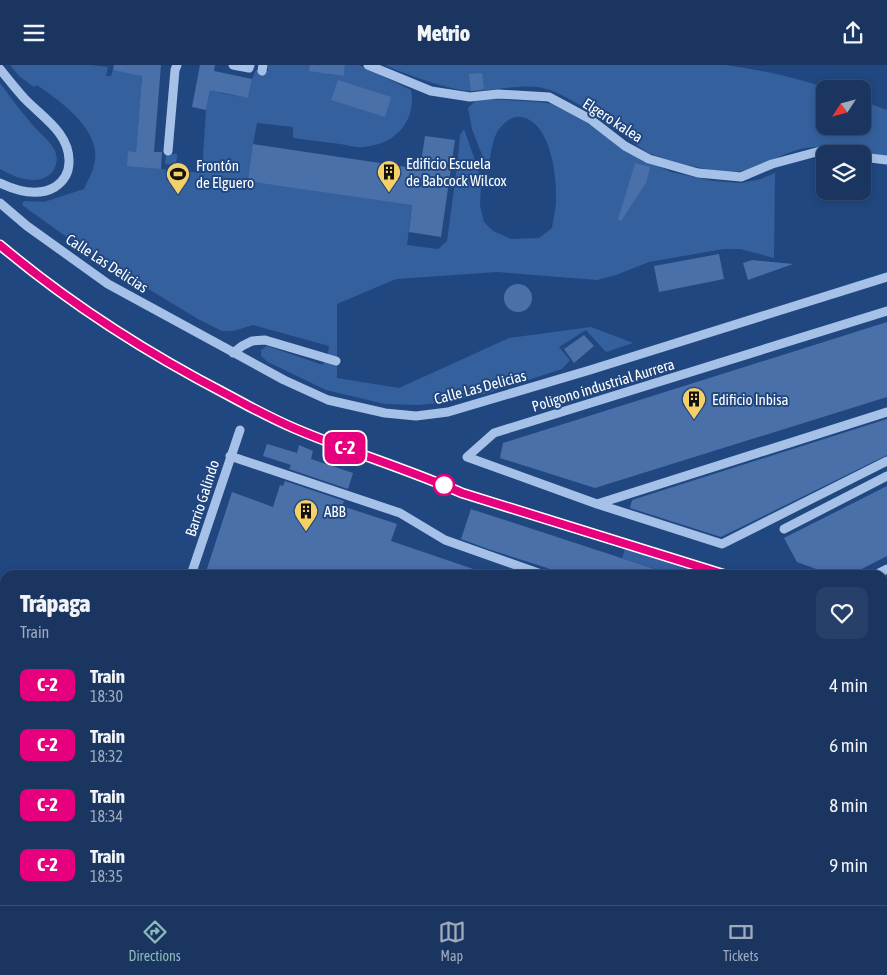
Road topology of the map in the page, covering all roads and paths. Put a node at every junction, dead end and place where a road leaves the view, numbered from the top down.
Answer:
1 (177, 65) edge
2 (234, 65) edge
3 (250, 65) edge
4 (368, 65) edge
5 (0, 69) edge
6 (168, 151) dead end
7 (816, 152) edge
8 (871, 158) edge
9 (887, 160) edge
10 (0, 183) edge
11 (0, 203) edge
12 (887, 277) edge
13 (887, 311) edge
14 (234, 353) junction
15 (336, 361) dead end
16 (887, 412) edge
17 (240, 430) dead end
18 (230, 456) junction
19 (887, 461) edge
20 (887, 476) edge
21 (597, 504) junction
22 (784, 529) dead end
23 (193, 570) edge
24 (530, 570) edge

1 - 6 street
2 - 3 street
4 - 7 street, Elgero kalea
5 - 10 street
8 - 9 street
11 - 14 street, Calle Las Delicias
12 - 14 street, Calle Las Delicias
13 - 21 street, Poligono industrial Aurrera
14 - 15 street
16 - 21 street
17 - 18 street, Barrio Galindo
18 - 23 street, Barrio Galindo
18 - 24 street
19 - 21 street, Poligono industrial Aurrera
20 - 22 street

